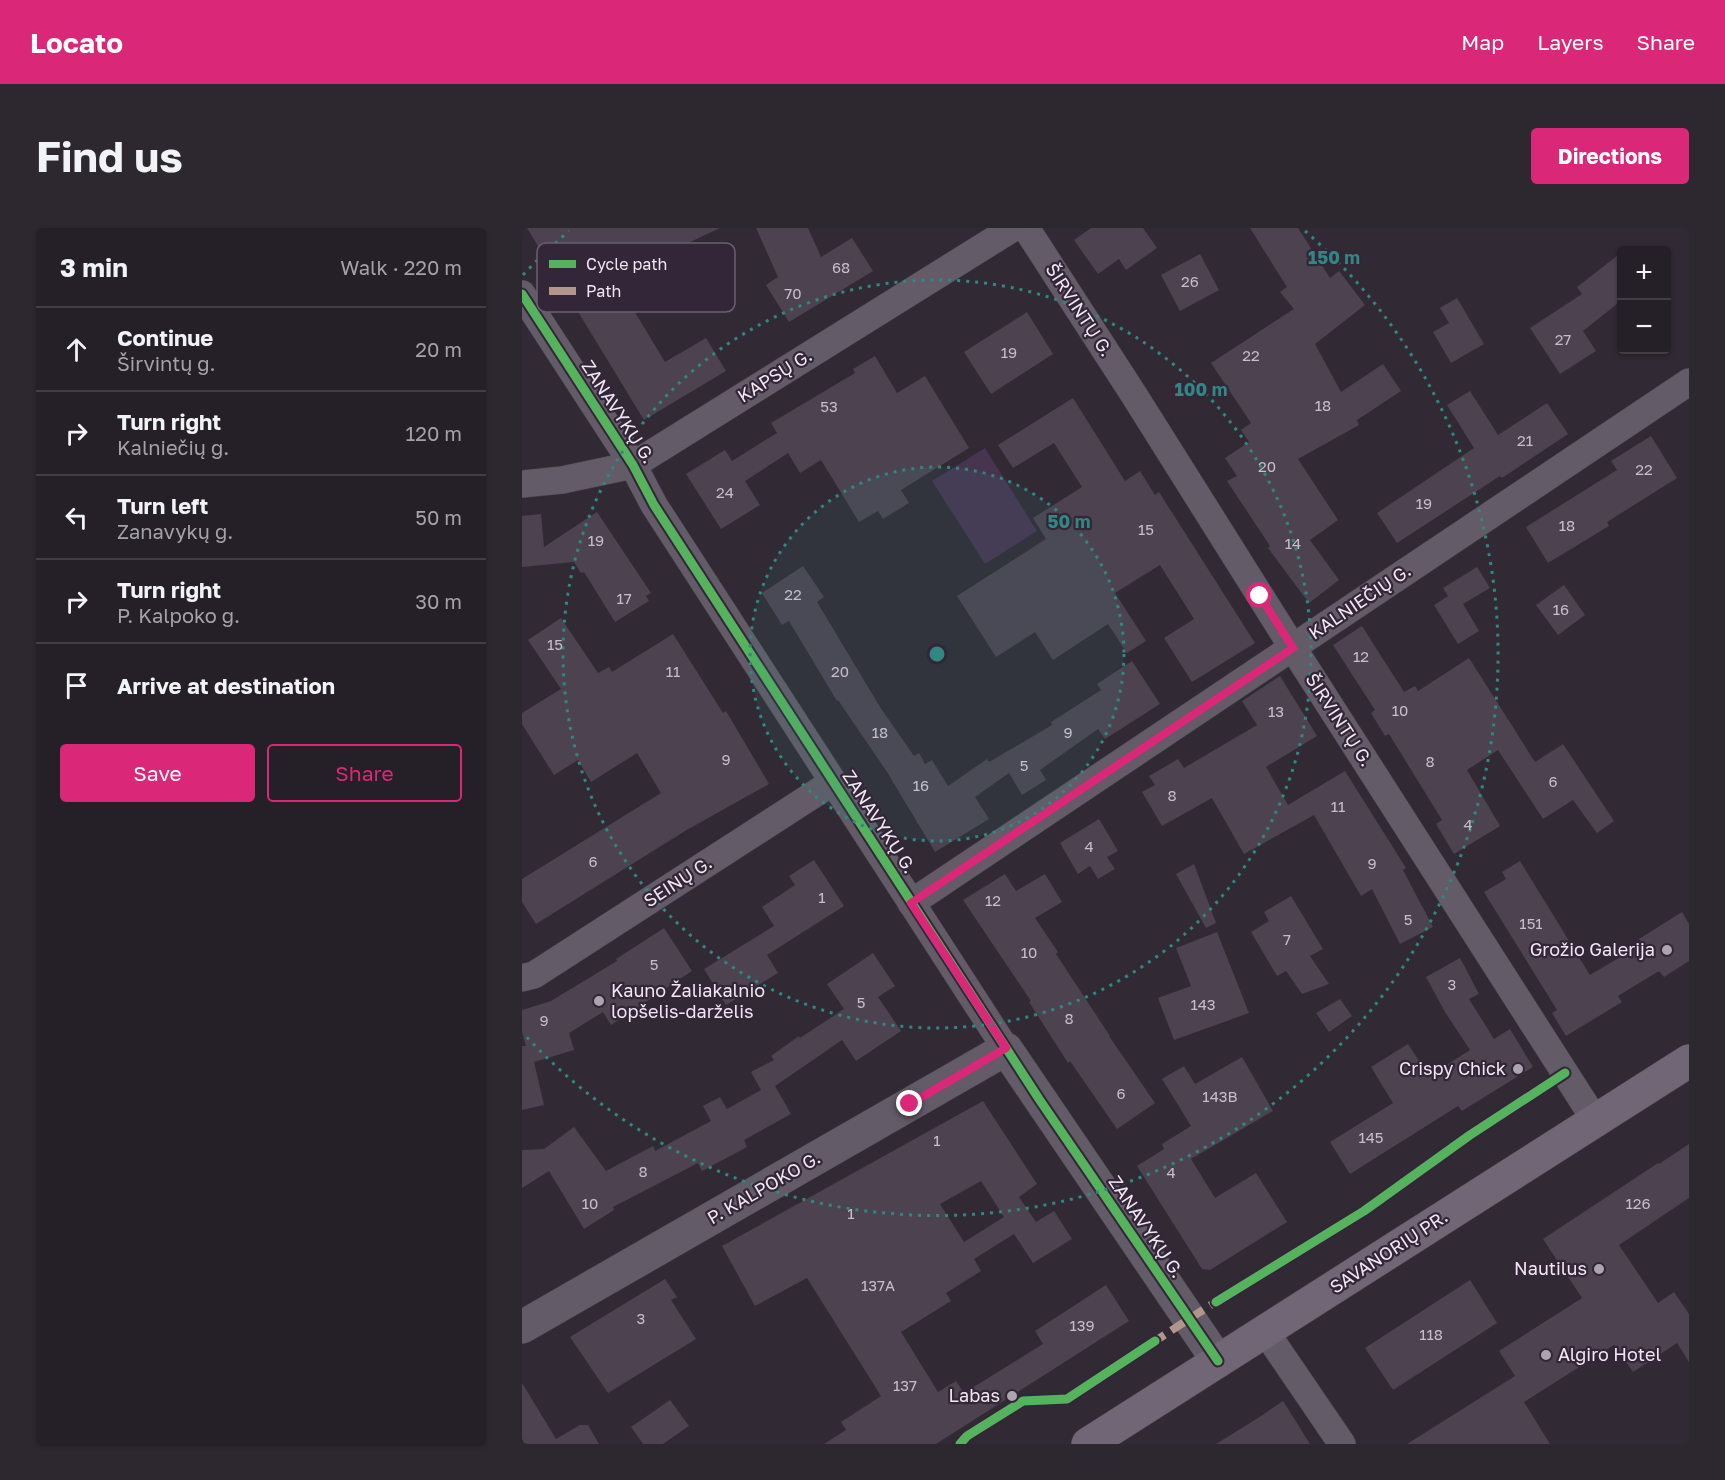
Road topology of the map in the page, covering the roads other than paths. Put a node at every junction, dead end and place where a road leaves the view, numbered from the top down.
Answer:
1 (1013, 228) edge
2 (1026, 228) edge
3 (522, 294) edge
4 (1689, 382) edge
5 (633, 465) junction
6 (522, 484) edge
7 (1293, 648) junction
8 (833, 782) junction
9 (911, 903) junction
10 (522, 978) edge
11 (1006, 1048) junction
12 (1689, 1060) edge
13 (1595, 1120) junction
14 (522, 1327) edge
15 (1265, 1331) junction
16 (1218, 1361) junction
17 (1088, 1444) edge
18 (1342, 1444) edge

1 - 5 street, KAPSŲ G.
2 - 7 street, ŠIRVINTŲ G.
3 - 5 street, ZANAVYKŲ G.
4 - 7 street, KALNIEČIŲ G.
5 - 6 street, KAPSŲ G.
5 - 8 street, ZANAVYKŲ G.
7 - 9 street, KALNIEČIŲ G.
7 - 13 street, ŠIRVINTŲ G.
8 - 9 street, ZANAVYKŲ G.
8 - 10 street, SEINŲ G.
9 - 11 street, ZANAVYKŲ G.
11 - 14 street, P. KALPOKO G.
11 - 16 street, ZANAVYKŲ G.
12 - 13 main road, SAVANORIŲ PR.
13 - 15 main road, SAVANORIŲ PR.
15 - 16 main road, SAVANORIŲ PR.
15 - 18 street
16 - 17 main road, SAVANORIŲ PR.

